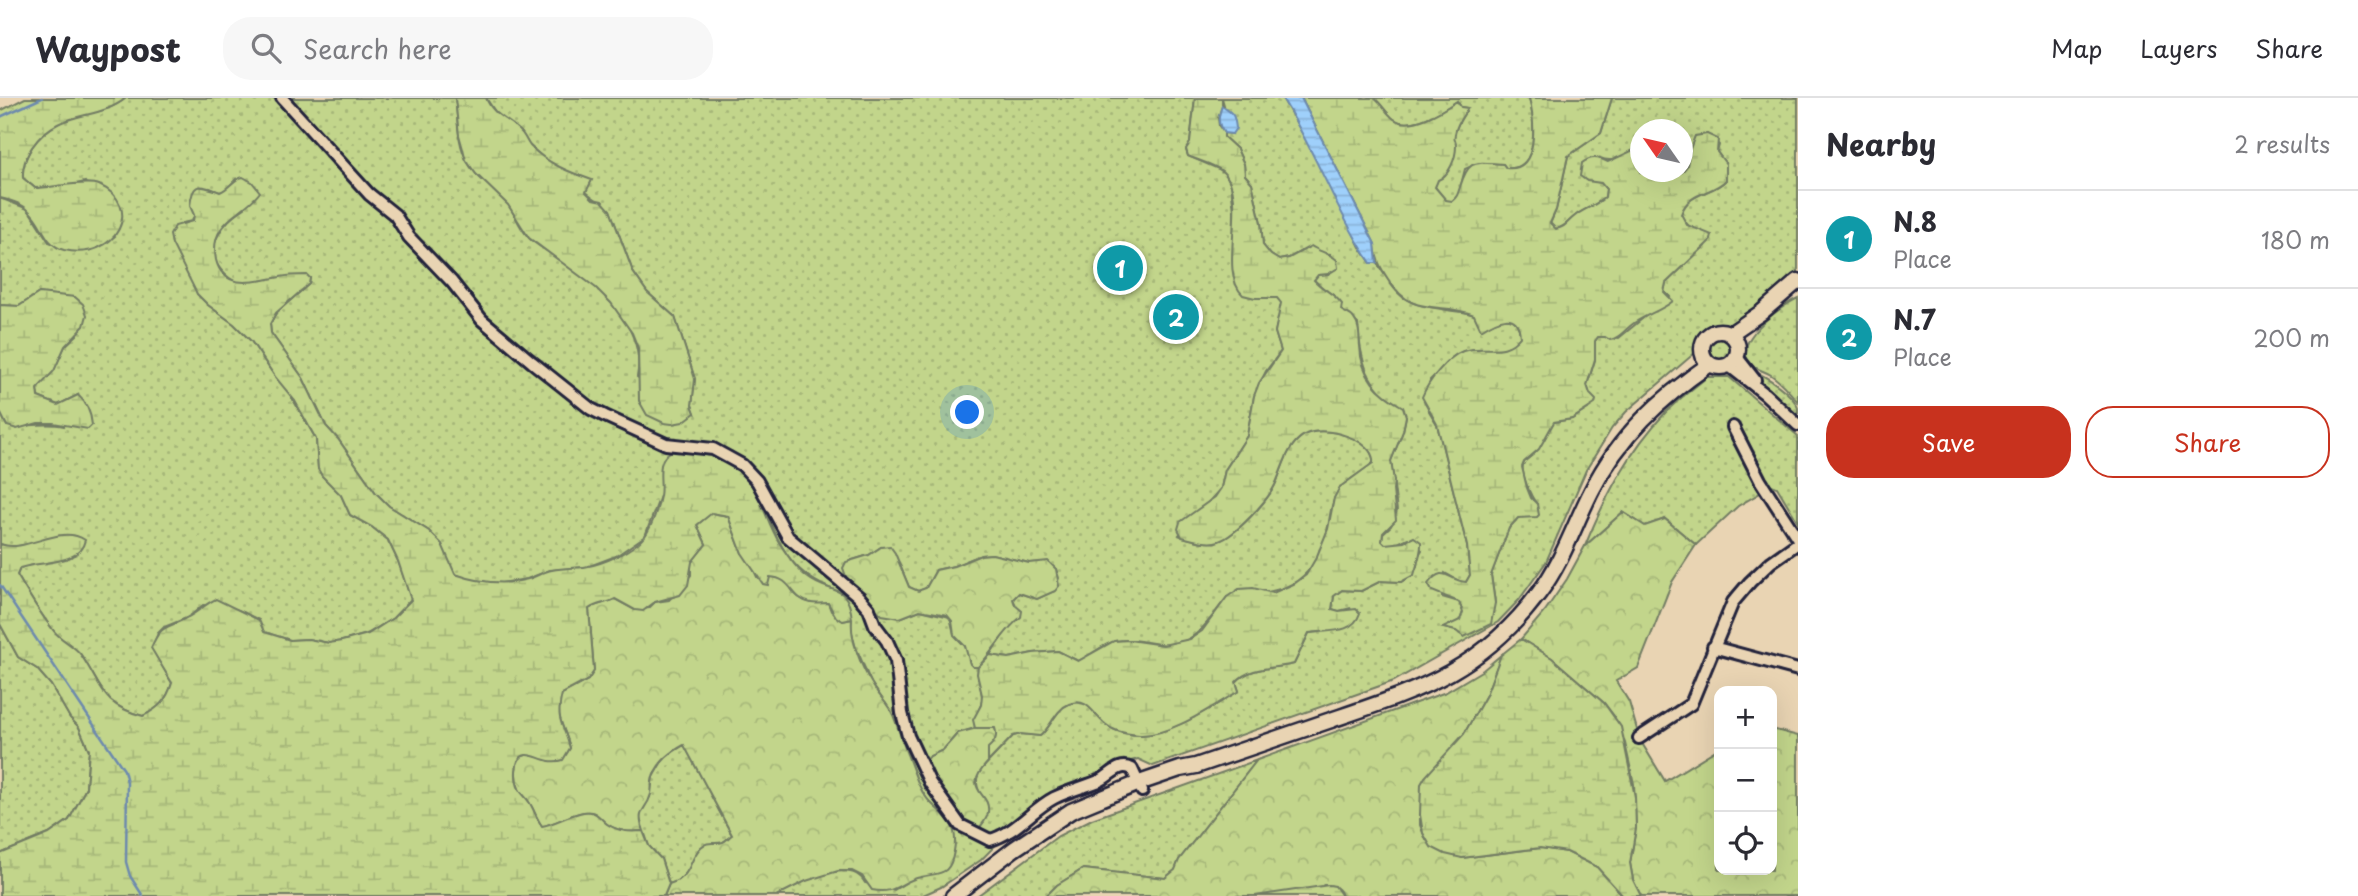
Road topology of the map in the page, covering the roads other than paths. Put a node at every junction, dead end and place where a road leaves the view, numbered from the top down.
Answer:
1 (282, 98) edge
2 (1798, 281) edge
3 (1733, 349) junction
4 (1707, 359) junction
5 (1798, 425) edge
6 (1733, 427) dead end
7 (1798, 541) edge
8 (1713, 647) junction
9 (1798, 670) edge
10 (1639, 738) dead end
11 (1140, 787) junction
12 (953, 896) edge

1 - 11 street
2 - 3 main road
3 - 4 main road
3 - 4 main road
3 - 5 street
4 - 11 main road
6 - 7 street
7 - 8 street
8 - 9 street
8 - 10 street
11 - 12 main road

